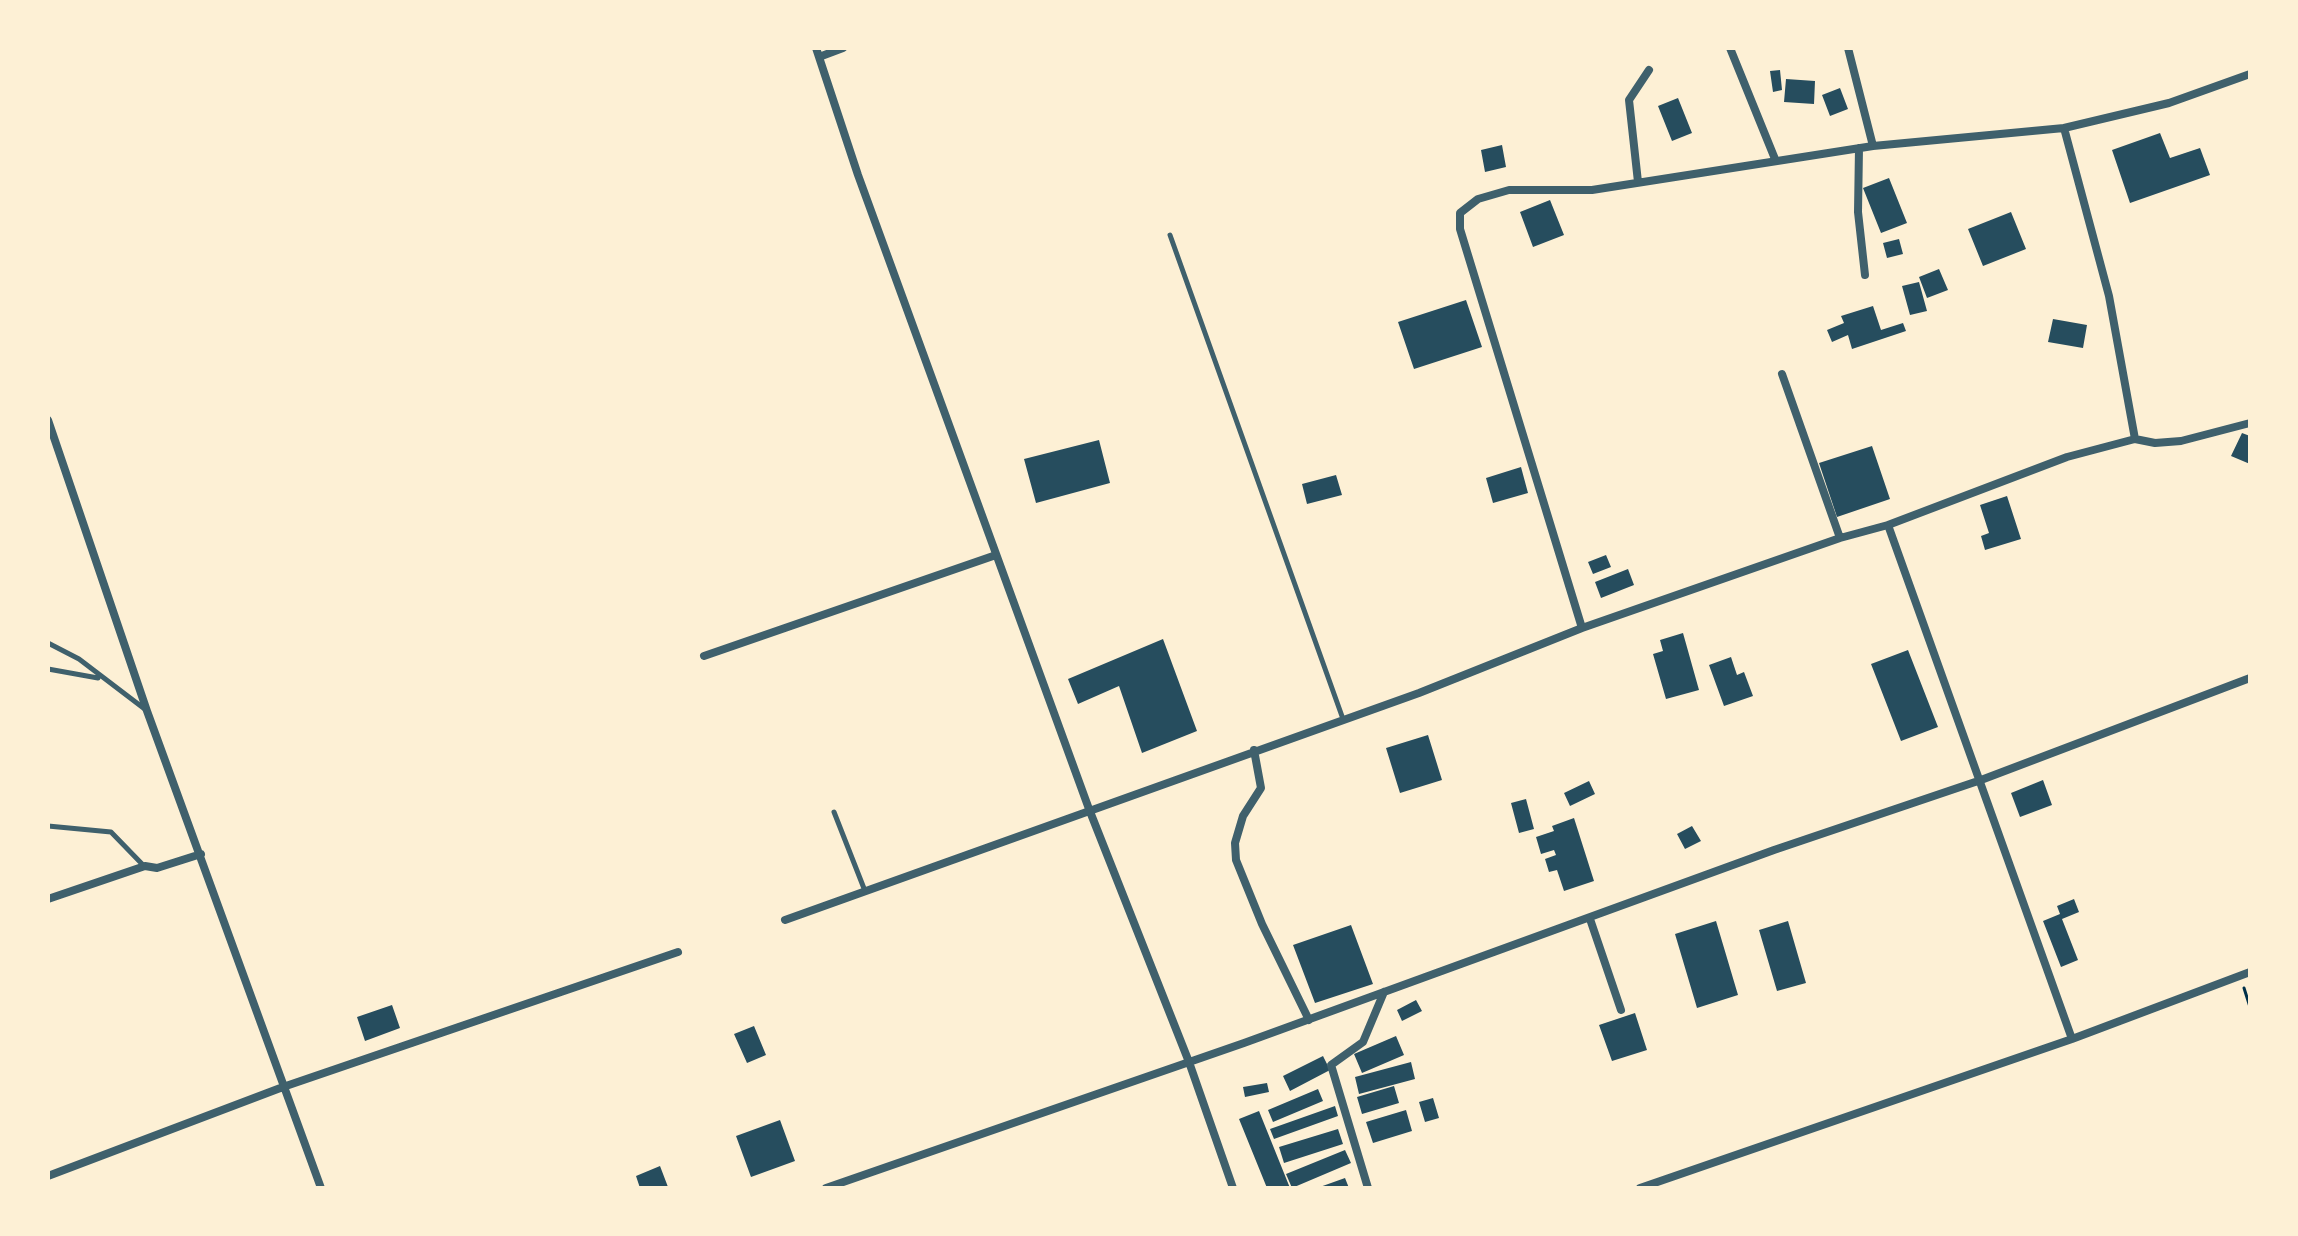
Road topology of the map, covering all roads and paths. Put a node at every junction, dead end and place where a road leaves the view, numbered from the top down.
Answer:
1 (843, 48) edge
2 (1730, 48) edge
3 (1848, 48) edge
4 (817, 52) edge
5 (1649, 70) dead end
6 (2250, 74) edge
7 (2064, 128) junction
8 (1873, 146) junction
9 (1859, 148) junction
10 (1775, 159) junction
11 (1638, 182) junction
12 (1170, 235) dead end
13 (1865, 275) dead end
14 (1782, 374) dead end
15 (48, 420) edge
16 (2250, 423) edge
17 (2135, 439) junction
18 (1888, 525) junction
19 (1840, 538) junction
20 (996, 555) junction
21 (1582, 628) junction
22 (48, 643) edge
23 (704, 656) dead end
24 (48, 669) edge
25 (99, 678) junction
26 (2250, 678) edge
27 (147, 711) junction
28 (1343, 719) junction
29 (1254, 750) junction
30 (1981, 780) junction
31 (1089, 809) junction
32 (834, 812) dead end
33 (48, 826) edge
34 (201, 854) junction
35 (145, 866) junction
36 (865, 891) junction
37 (48, 899) edge
38 (1590, 919) junction
39 (785, 920) dead end
40 (678, 952) dead end
41 (2250, 972) edge
42 (2240, 976) junction
43 (1384, 992) junction
44 (2250, 1007) edge
45 (1621, 1010) dead end
46 (1309, 1020) junction
47 (2072, 1039) junction
48 (1189, 1062) junction
49 (283, 1087) junction
50 (48, 1176) edge
51 (321, 1188) edge
52 (826, 1188) edge
53 (1233, 1188) edge
54 (1368, 1188) edge
55 (1640, 1188) edge

1 - 4 street
2 - 10 street
3 - 8 street
4 - 20 street
5 - 11 street
6 - 7 street
7 - 8 street
7 - 17 street
8 - 9 street
9 - 10 street
9 - 13 street
10 - 11 street
11 - 21 street
12 - 28 lane
14 - 19 street
15 - 27 street
16 - 17 street
17 - 18 street
18 - 19 street
18 - 30 street
19 - 21 street
20 - 23 street
20 - 31 street
21 - 28 street
22 - 25 lane
24 - 25 lane
25 - 27 lane
26 - 30 street
27 - 34 street
28 - 29 street
29 - 31 street
29 - 46 street
30 - 38 street
30 - 47 street
31 - 36 street
31 - 48 street
32 - 36 lane
33 - 35 lane
34 - 35 street
34 - 49 street
35 - 37 street
36 - 39 street
38 - 43 street
38 - 45 street
40 - 49 street
41 - 42 street
42 - 44 path
42 - 47 street
43 - 46 street
43 - 54 street
46 - 48 street
47 - 55 street
48 - 52 street
48 - 53 street
49 - 50 street
49 - 51 street

